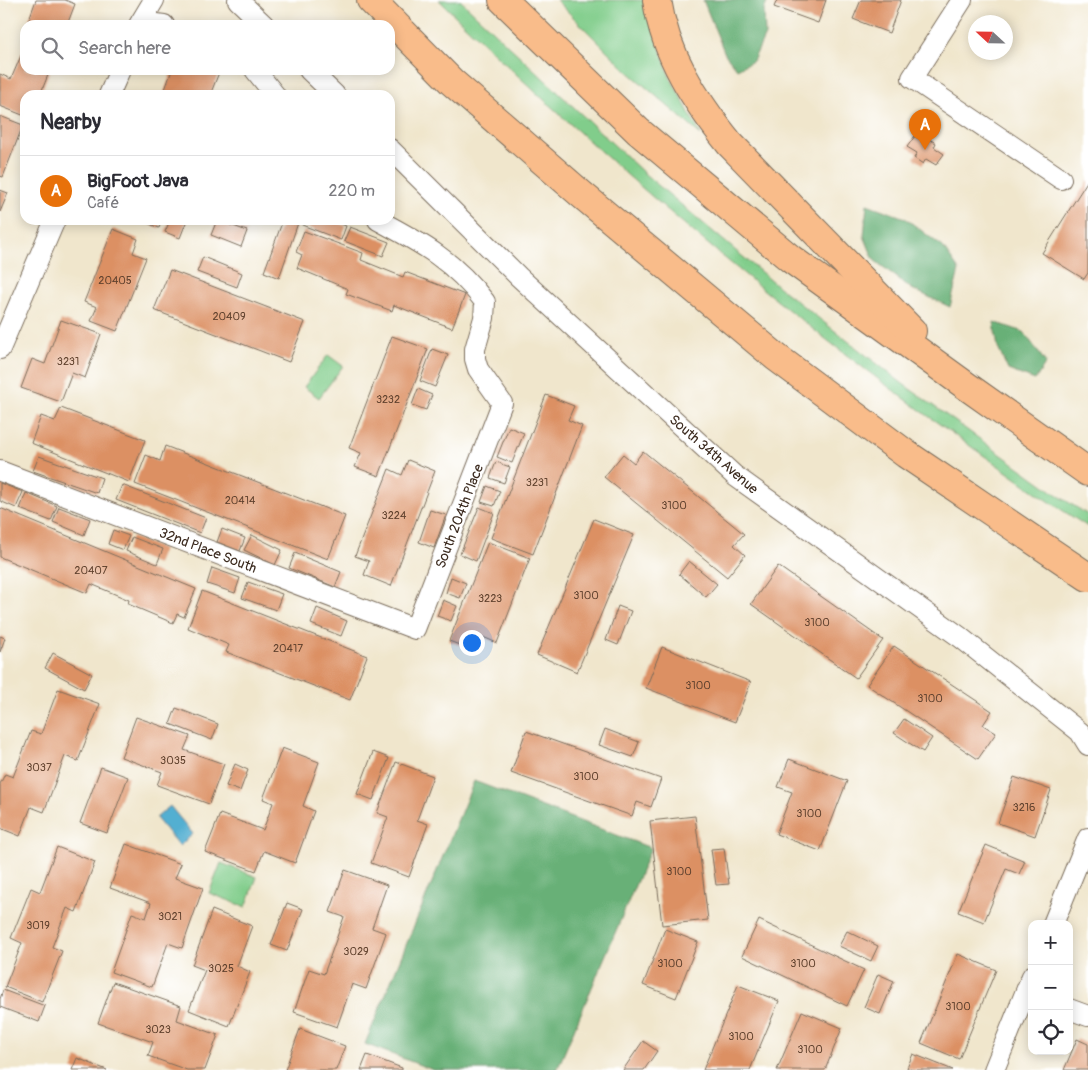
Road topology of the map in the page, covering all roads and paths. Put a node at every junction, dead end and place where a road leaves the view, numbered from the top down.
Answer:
1 (154, 0) edge
2 (238, 0) edge
3 (371, 0) edge
4 (503, 0) edge
5 (657, 0) edge
6 (962, 0) edge
7 (142, 20) edge
8 (259, 20) edge
9 (391, 20) edge
10 (395, 24) edge
11 (118, 75) edge
12 (259, 75) edge
13 (315, 75) edge
14 (111, 90) edge
15 (271, 90) edge
16 (330, 90) edge
17 (395, 154) edge
18 (1061, 179) dead end
19 (53, 225) edge
20 (387, 225) edge
21 (0, 349) edge
22 (965, 385) junction
23 (0, 472) edge
24 (1088, 472) edge
25 (1088, 577) edge
26 (415, 629) joint
27 (1088, 745) edge
28 (1088, 838) edge
29 (1055, 920) edge
30 (1028, 991) edge
31 (1072, 1010) edge
32 (1088, 1016) edge
33 (994, 1070) edge

1 - 7 street
2 - 8 street
3 - 9 highway
4 - 22 highway
5 - 22 highway
6 - 18 street
10 - 25 highway
11 - 14 street
12 - 15 street
13 - 16 street
17 - 27 street, South 34th Avenue
19 - 21 street
20 - 26 street, South 204th Place
22 - 24 highway
23 - 26 street, 32nd Place South
28 - 29 street
30 - 33 street
31 - 32 street

